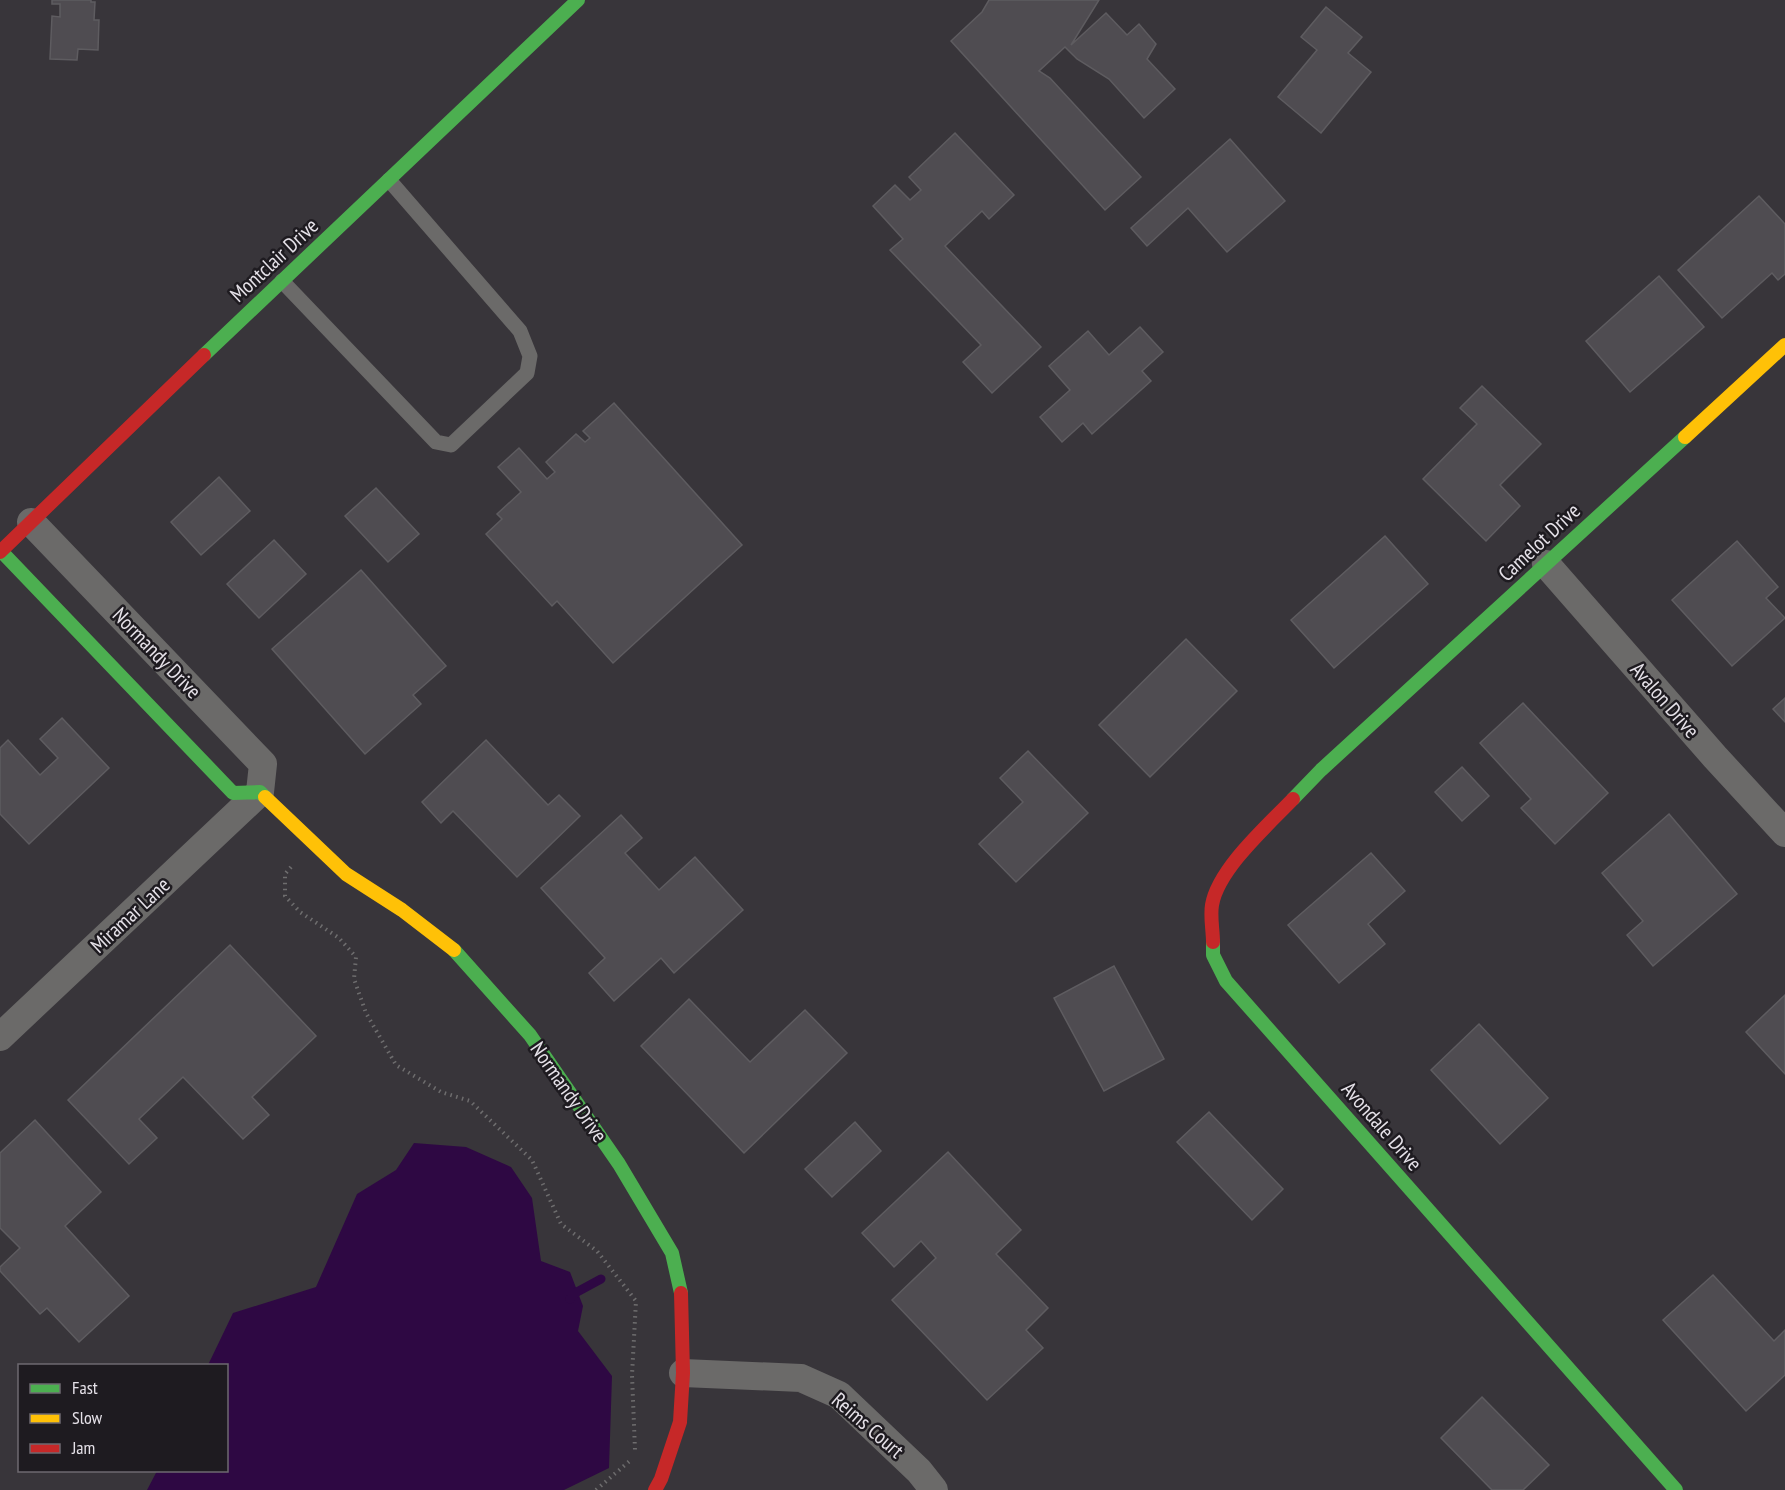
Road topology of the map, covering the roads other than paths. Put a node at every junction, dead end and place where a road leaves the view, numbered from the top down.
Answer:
1 (578, 0) edge
2 (389, 180) junction
3 (282, 281) junction
4 (1785, 345) edge
5 (31, 522) junction
6 (1, 551) edge
7 (1546, 564) junction
8 (1321, 770) joint
9 (247, 792) junction
10 (1785, 833) edge
11 (0, 1036) edge
12 (683, 1373) junction
13 (655, 1490) edge
14 (934, 1490) edge
15 (1676, 1490) edge

1 - 2 street, Montclair Drive
2 - 3 street, Montclair Drive
2 - 3 lane
3 - 5 street, Montclair Drive
4 - 7 street, Camelot Drive
5 - 6 street, Montclair Drive
5 - 9 street, Normandy Drive
6 - 9 street, Normandy Drive
7 - 8 street, Camelot Drive
7 - 10 street, Avalon Drive
8 - 15 street, Avondale Drive
9 - 11 street, Miramar Lane
9 - 12 street, Normandy Drive
12 - 13 street, Normandy Drive
12 - 14 street, Reims Court

